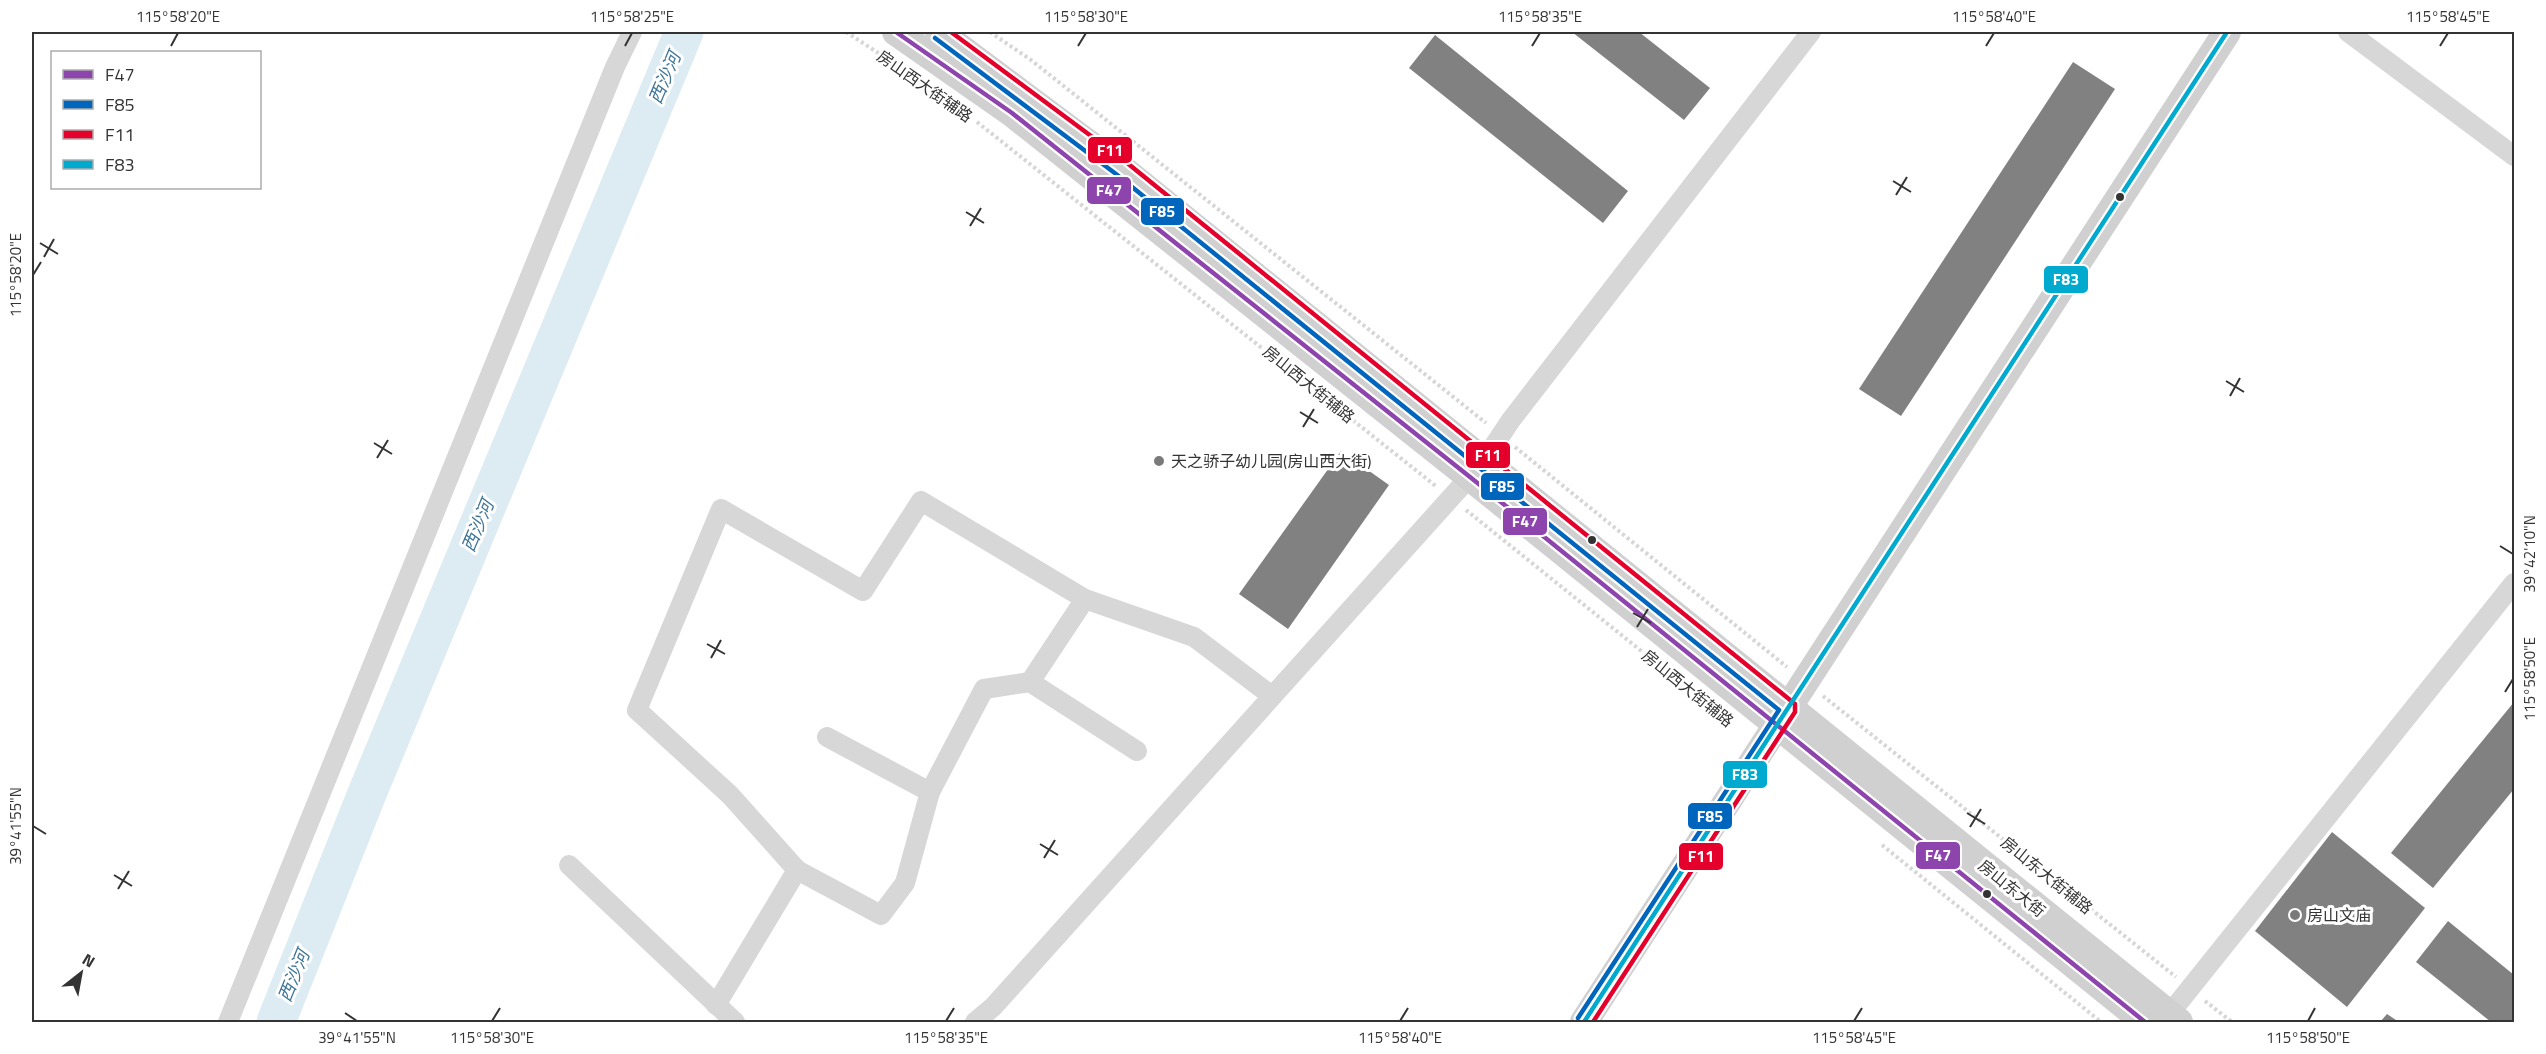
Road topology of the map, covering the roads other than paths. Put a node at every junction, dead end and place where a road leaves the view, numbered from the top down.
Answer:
1 (632, 32) edge
2 (896, 32) edge
3 (939, 32) edge
4 (1811, 32) edge
5 (2227, 32) edge
6 (2348, 32) edge
7 (2514, 156) edge
8 (1476, 469) junction
9 (2514, 583) edge
10 (1085, 598) junction
11 (1030, 682) junction
12 (1272, 696) junction
13 (1784, 718) junction
14 (827, 737) dead end
15 (1137, 751) dead end
16 (930, 792) junction
17 (569, 865) dead end
18 (797, 870) junction
19 (716, 1005) junction
20 (2164, 1021) edge
21 (228, 1023) edge
22 (735, 1023) edge
23 (975, 1023) edge
24 (1584, 1023) edge

1 - 21 street
2 - 8 main road
3 - 8 main road
4 - 8 street
5 - 13 main road
6 - 7 street
8 - 12 street
8 - 13 main road, 房山东大街
9 - 20 street
10 - 11 street
10 - 12 street
10 - 18 street
11 - 15 street
11 - 16 street
12 - 23 street
13 - 20 main road, 房山东大街
13 - 24 main road
14 - 16 street
16 - 18 street
17 - 19 street
18 - 19 street
19 - 22 street

